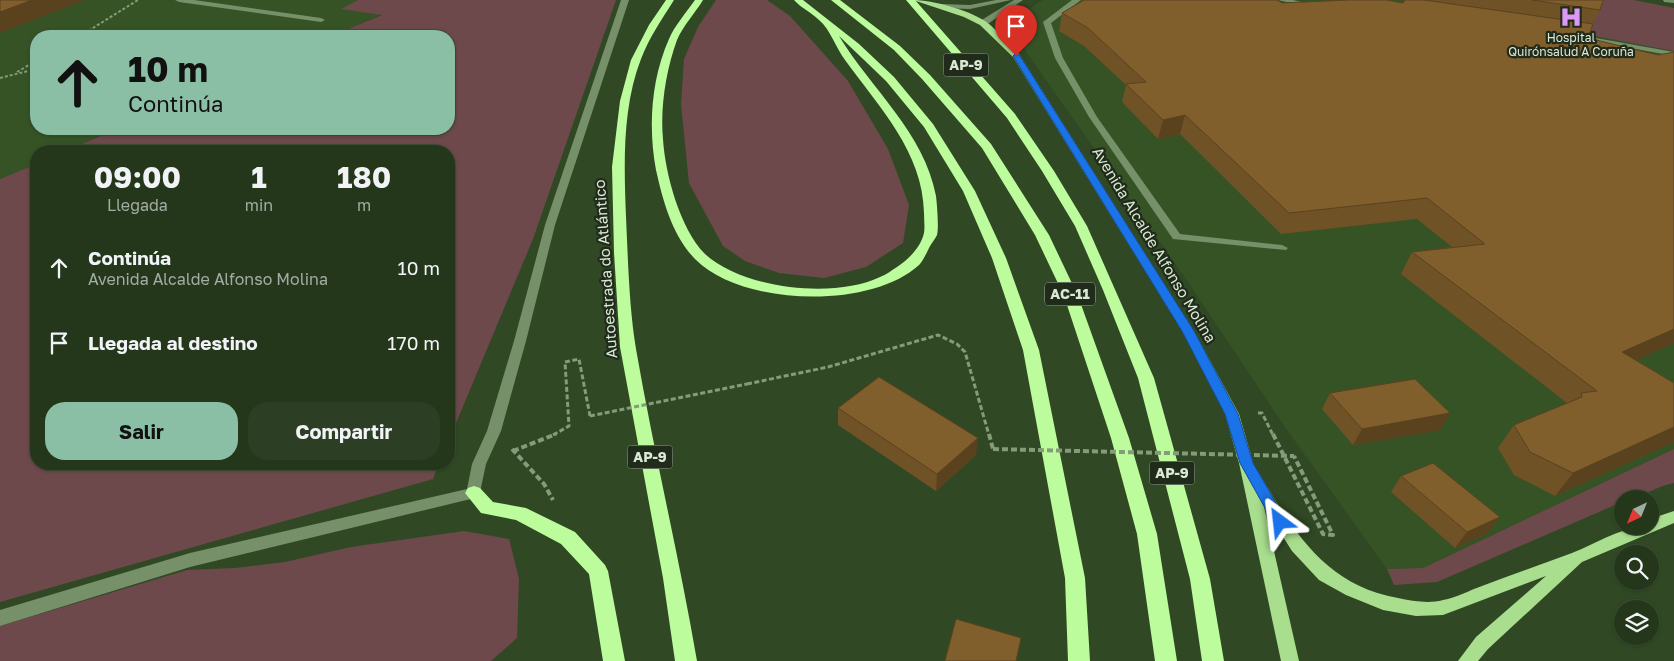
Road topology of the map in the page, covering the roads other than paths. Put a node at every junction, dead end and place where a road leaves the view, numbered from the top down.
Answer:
1 (179, 0) edge
2 (625, 0) edge
3 (670, 0) edge
4 (699, 0) edge
5 (798, 0) edge
6 (835, 0) edge
7 (910, 0) edge
8 (917, 0) edge
9 (1007, 0) edge
10 (1019, 0) edge
11 (1078, 0) edge
12 (1282, 0) edge
13 (1668, 0) edge
14 (1674, 1) edge
15 (992, 2) edge
16 (941, 6) junction
17 (1322, 7) edge
18 (824, 18) junction
19 (321, 20) dead end
20 (983, 23) junction
21 (1566, 35) edge
22 (1674, 54) edge
23 (1282, 248) dead end
24 (1246, 463) junction
25 (474, 493) junction
26 (1674, 517) edge
27 (1659, 523) edge
28 (1629, 535) edge
29 (1581, 556) junction
30 (0, 618) edge
31 (614, 661) edge
32 (686, 661) edge
33 (1079, 661) edge
34 (1166, 661) edge
35 (1213, 661) edge
36 (1290, 661) edge
37 (1466, 661) edge

1 - 19 street
2 - 25 street
3 - 32 highway, Autoestrada do Atlántico / AP-9
4 - 18 highway
5 - 18 highway
6 - 34 highway, AC-11
7 - 35 highway, AP-9
8 - 16 main road, Avenida Alcalde Alfonso Molina
9 - 15 street
10 - 20 street
11 - 23 street
12 - 17 street
13 - 14 street
15 - 16 street
16 - 20 main road, Avenida Alcalde Alfonso Molina
18 - 33 highway
20 - 24 main road, Avenida Alcalde Alfonso Molina
21 - 22 street
24 - 29 main road
24 - 36 main road, Avenida Alcalde Alfonso Molina
25 - 30 street
25 - 31 highway
26 - 27 main road
28 - 29 main road
29 - 37 main road

